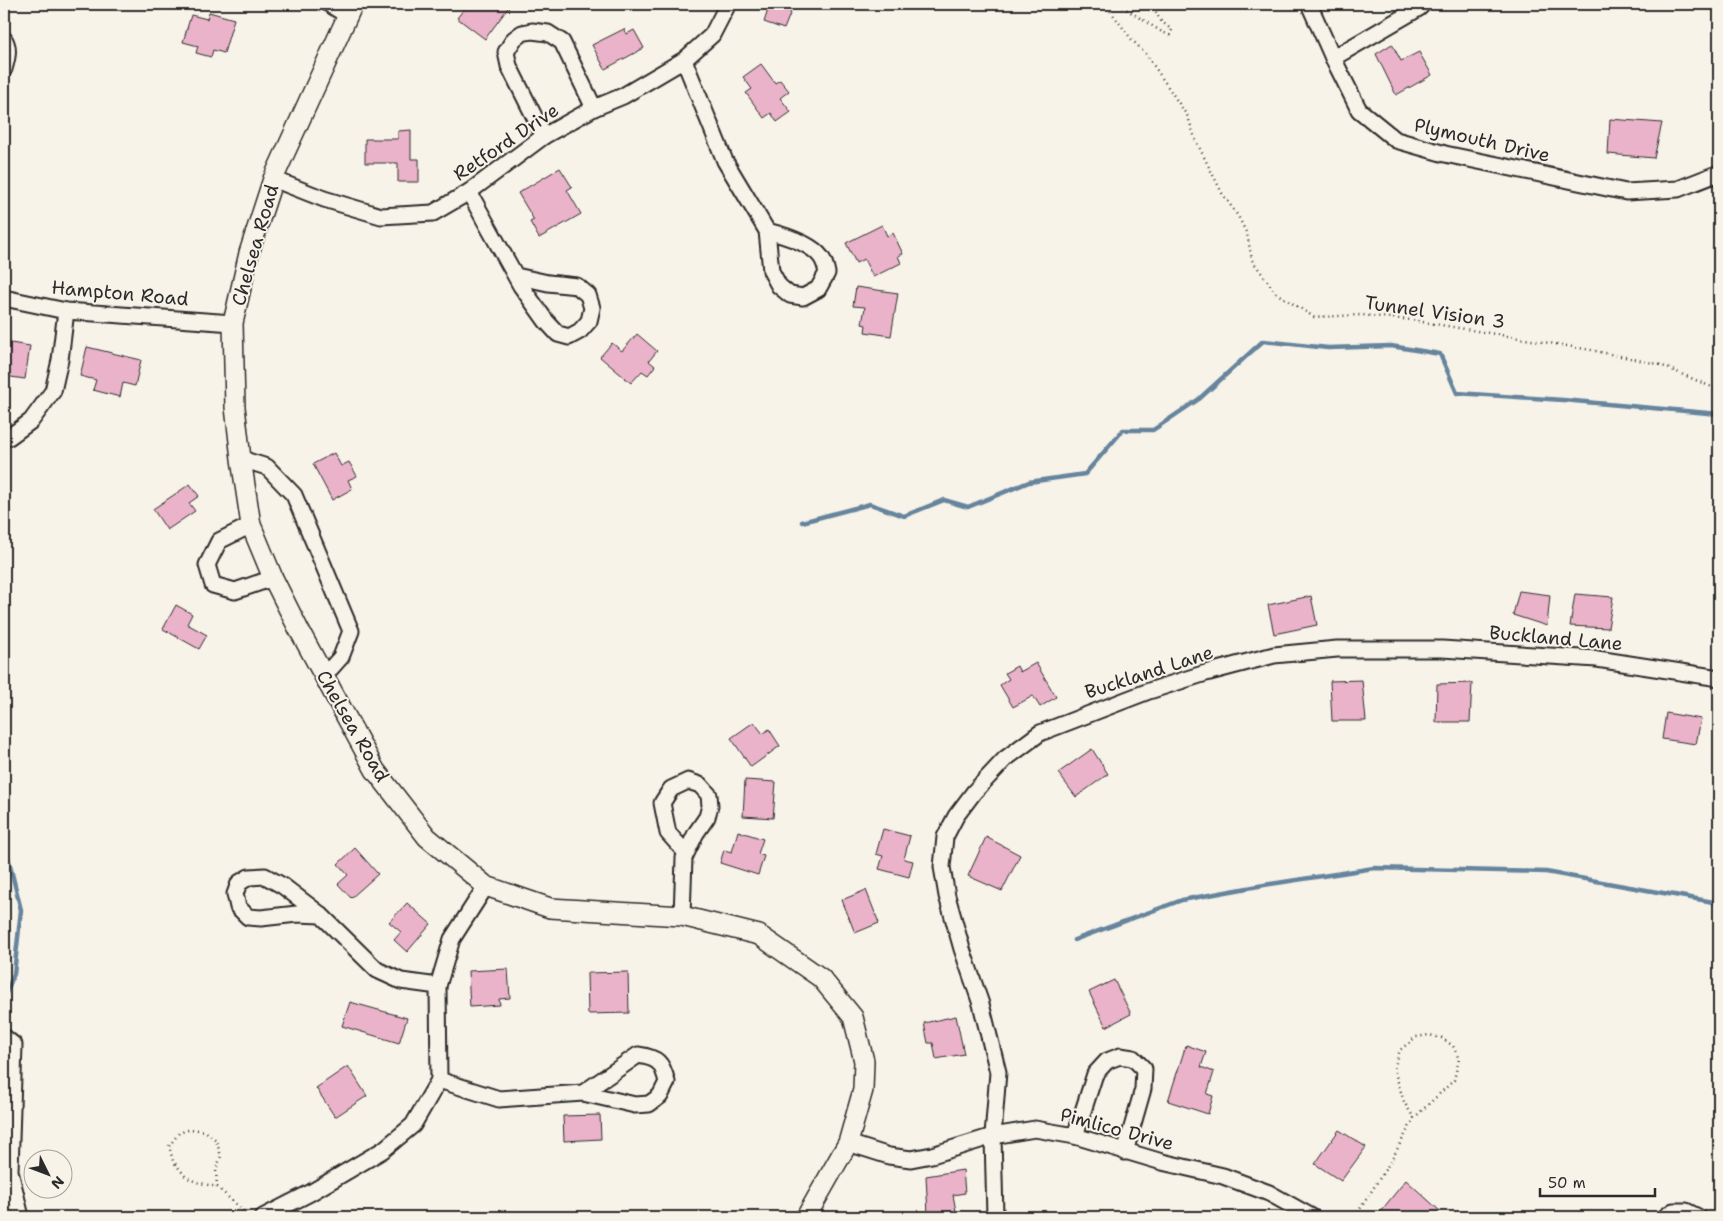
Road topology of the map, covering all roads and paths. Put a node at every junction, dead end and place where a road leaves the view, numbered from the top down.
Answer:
1 (329, 4) edge
2 (728, 4) edge
3 (1114, 4) edge
4 (1118, 4) edge
5 (1152, 4) edge
6 (1309, 4) edge
7 (1423, 4) edge
8 (350, 9) edge
9 (4, 39) edge
10 (1333, 58) junction
11 (684, 60) junction
12 (4, 70) edge
13 (594, 108) junction
14 (544, 136) junction
15 (1719, 172) edge
16 (273, 180) junction
17 (468, 192) junction
18 (767, 231) junction
19 (516, 276) junction
20 (4, 298) edge
21 (66, 311) junction
22 (233, 324) junction
23 (1719, 390) edge
24 (4, 438) edge
25 (241, 459) junction
26 (251, 525) junction
27 (273, 578) junction
28 (324, 676) junction
29 (1719, 678) edge
30 (686, 854) dead end
31 (486, 886) junction
32 (321, 915) junction
33 (682, 916) junction
34 (438, 986) junction
35 (4, 1037) edge
36 (439, 1080) junction
37 (583, 1093) junction
38 (1414, 1118) junction
39 (993, 1136) junction
40 (1075, 1136) junction
41 (848, 1143) junction
42 (1125, 1152) junction
43 (217, 1187) junction
44 (22, 1217) edge
45 (250, 1217) edge
46 (263, 1217) edge
47 (806, 1217) edge
48 (995, 1217) edge
49 (1312, 1217) edge
50 (1355, 1217) edge
51 (1665, 1217) edge
52 (1698, 1217) edge

1 - 8 street
2 - 11 street, Retford Drive
3 - 23 path, Tunnel Vision 3
4 - 5 path
6 - 10 street, Plymouth Drive
7 - 10 street
8 - 16 street, Chelsea Road
9 - 12 street
10 - 15 street, Plymouth Drive
11 - 13 street, Retford Drive
11 - 18 street
13 - 14 street, Retford Drive
13 - 14 street
14 - 17 street, Retford Drive
16 - 17 street, Retford Drive
16 - 22 street, Chelsea Road
17 - 19 street
18 - 18 street
19 - 19 street
20 - 21 street, Hampton Road
21 - 22 street, Hampton Road
21 - 24 street
22 - 25 street, Chelsea Road
25 - 26 street, Chelsea Road
25 - 28 street
26 - 27 street, Chelsea Road
26 - 27 street
27 - 28 street, Chelsea Road
28 - 31 street, Chelsea Road
29 - 39 street, Buckland Lane
30 - 33 street
31 - 33 street, Chelsea Road
31 - 34 street
32 - 32 street
32 - 34 street
33 - 41 street, Chelsea Road
34 - 36 street
35 - 44 street
36 - 37 street
36 - 46 street
37 - 37 street
38 - 38 path
38 - 50 path
39 - 40 street, Pimlico Drive
39 - 41 street, Pimlico Drive
39 - 48 street, Buckland Lane
40 - 42 street, Pimlico Drive
40 - 42 street
41 - 47 street, Chelsea Road
42 - 49 street, Pimlico Drive
43 - 43 path
43 - 45 path
51 - 52 street

